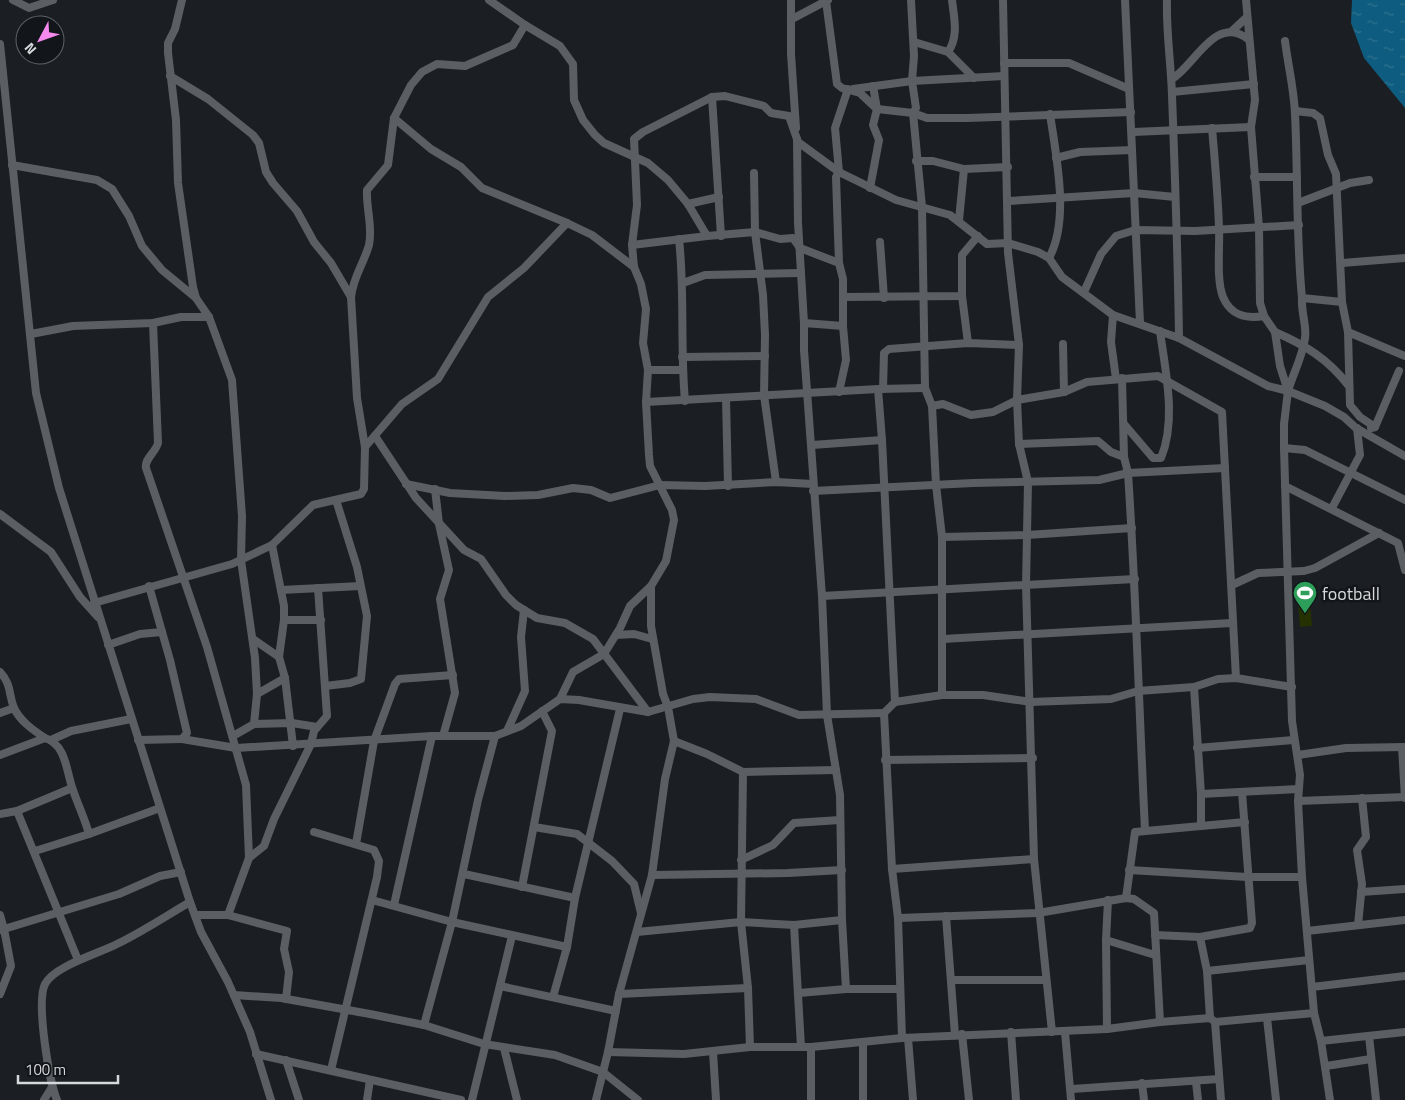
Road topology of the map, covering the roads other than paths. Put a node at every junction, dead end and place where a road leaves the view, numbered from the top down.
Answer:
1 (13, 0) edge
2 (53, 0) edge
3 (182, 0) edge
4 (489, 0) edge
5 (791, 0) edge
6 (911, 0) edge
7 (952, 0) edge
8 (1003, 0) edge
9 (1125, 0) edge
10 (1167, 0) edge
11 (1246, 0) edge
12 (827, 1) edge
13 (1246, 18) junction
14 (792, 19) junction
15 (525, 25) junction
16 (1232, 31) junction
17 (1248, 39) junction
18 (1285, 41) dead end
19 (914, 42) junction
20 (0, 44) edge
21 (948, 52) junction
22 (1, 61) edge
23 (1004, 63) junction
24 (170, 76) junction
25 (1004, 76) junction
26 (974, 78) junction
27 (1172, 79) junction
28 (912, 81) junction
29 (1254, 84) junction
30 (872, 86) junction
31 (851, 89) junction
32 (1129, 89) junction
33 (1172, 92) junction
34 (712, 97) junction
35 (877, 109) junction
36 (1131, 112) junction
37 (1295, 112) junction
38 (913, 113) junction
39 (1050, 114) junction
40 (1006, 116) junction
41 (394, 118) junction
42 (1251, 127) junction
43 (1212, 128) junction
44 (1133, 132) junction
45 (1173, 132) junction
46 (798, 142) junction
47 (1132, 150) junction
48 (634, 156) junction
49 (1056, 158) junction
50 (916, 161) junction
51 (12, 164) junction
52 (1008, 167) junction
53 (964, 169) junction
54 (839, 172) junction
55 (754, 173) dead end
56 (1254, 177) junction
57 (1297, 177) junction
58 (1369, 180) dead end
59 (870, 188) junction
60 (1338, 188) junction
61 (1134, 193) junction
62 (719, 196) junction
63 (1175, 197) junction
64 (1059, 198) junction
65 (1009, 201) junction
66 (1298, 203) junction
67 (688, 204) junction
68 (922, 207) junction
69 (959, 220) junction
70 (568, 223) junction
71 (1299, 225) junction
72 (1259, 227) junction
73 (1219, 229) junction
74 (1136, 230) junction
75 (1178, 231) junction
76 (755, 232) junction
77 (706, 236) junction
78 (721, 236) junction
79 (978, 236) junction
80 (679, 239) junction
81 (880, 242) dead end
82 (1008, 243) junction
83 (632, 245) junction
84 (800, 248) junction
85 (1049, 258) junction
86 (1405, 258) edge
87 (839, 263) junction
88 (1342, 263) junction
89 (634, 267) junction
90 (759, 272) junction
91 (801, 273) junction
92 (683, 283) junction
93 (1084, 292) junction
94 (962, 296) junction
95 (351, 297) junction
96 (843, 297) junction
97 (923, 297) junction
98 (196, 298) junction
99 (884, 298) junction
100 (1302, 298) junction
101 (1342, 302) junction
102 (1113, 314) junction
103 (1264, 316) junction
104 (209, 317) junction
105 (153, 323) junction
106 (804, 323) junction
107 (1140, 323) junction
108 (843, 326) junction
109 (1160, 331) junction
110 (1275, 332) junction
111 (1348, 332) junction
112 (31, 334) junction
113 (1179, 338) junction
114 (968, 343) junction
115 (1062, 344) dead end
116 (1019, 345) junction
117 (1304, 345) junction
118 (924, 347) junction
119 (764, 356) junction
120 (1405, 356) edge
121 (682, 358) junction
122 (648, 370) junction
123 (682, 370) junction
124 (1399, 371) dead end
125 (1119, 379) junction
126 (1166, 380) junction
127 (1348, 385) junction
128 (880, 388) junction
129 (925, 388) junction
130 (1288, 391) junction
131 (839, 392) junction
132 (1064, 392) junction
133 (764, 394) junction
134 (806, 394) junction
135 (726, 398) junction
136 (1017, 400) junction
137 (685, 401) junction
138 (646, 402) junction
139 (932, 406) junction
140 (1124, 424) junction
141 (1357, 428) junction
142 (1375, 428) junction
143 (375, 436) junction
144 (882, 440) junction
145 (1020, 444) junction
146 (812, 445) junction
147 (366, 447) junction
148 (1284, 448) junction
149 (1405, 456) edge
150 (1124, 457) junction
151 (1225, 468) junction
152 (1128, 473) junction
153 (1351, 473) junction
154 (776, 482) junction
155 (1028, 482) junction
156 (406, 484) junction
157 (660, 485) junction
158 (936, 485) junction
159 (728, 486) junction
160 (1285, 486) junction
161 (813, 488) junction
162 (435, 489) junction
163 (885, 489) junction
164 (336, 500) junction
165 (1405, 500) edge
166 (1332, 508) junction
167 (0, 514) edge
168 (439, 524) junction
169 (1132, 528) junction
170 (1379, 533) junction
171 (1027, 535) junction
172 (942, 537) junction
173 (1402, 544) edge
174 (272, 545) junction
175 (241, 560) junction
176 (1405, 570) edge
177 (1287, 572) junction
178 (181, 577) junction
179 (1135, 579) junction
180 (1232, 585) junction
181 (149, 586) junction
182 (360, 586) junction
183 (650, 586) junction
184 (1026, 586) junction
185 (318, 588) junction
186 (941, 589) junction
187 (281, 590) junction
188 (889, 591) junction
189 (822, 596) junction
190 (94, 603) junction
191 (524, 610) junction
192 (99, 618) junction
193 (284, 620) junction
194 (321, 620) junction
195 (1232, 622) junction
196 (1136, 627) junction
197 (162, 632) junction
198 (616, 635) junction
199 (1027, 635) junction
200 (254, 639) junction
201 (652, 639) junction
202 (943, 639) junction
203 (108, 645) junction
204 (604, 654) junction
205 (279, 657) junction
206 (0, 672) edge
207 (453, 675) junction
208 (285, 678) junction
209 (1236, 678) junction
210 (325, 686) junction
211 (1194, 687) junction
212 (1292, 688) junction
213 (1138, 692) junction
214 (257, 694) junction
215 (942, 695) junction
216 (560, 699) junction
217 (895, 702) junction
218 (1031, 702) junction
219 (668, 707) junction
220 (14, 708) junction
221 (620, 709) junction
222 (542, 712) junction
223 (648, 712) junction
224 (0, 713) edge
225 (884, 713) junction
226 (827, 715) junction
227 (131, 719) junction
228 (292, 723) junction
229 (254, 724) junction
230 (317, 727) junction
231 (507, 731) junction
232 (233, 736) junction
233 (432, 736) junction
234 (443, 736) junction
235 (495, 736) junction
236 (48, 739) junction
237 (182, 739) junction
238 (138, 740) junction
239 (674, 740) junction
240 (1293, 740) junction
241 (374, 741) junction
242 (311, 744) junction
243 (293, 746) junction
244 (1403, 747) edge
245 (236, 748) junction
246 (1197, 748) junction
247 (0, 755) edge
248 (1298, 755) junction
249 (1033, 758) junction
250 (885, 760) junction
251 (836, 770) junction
252 (743, 772) junction
253 (72, 788) junction
254 (1298, 789) junction
255 (1242, 792) junction
256 (1201, 794) junction
257 (1405, 797) edge
258 (1362, 798) junction
259 (1298, 801) junction
260 (160, 808) junction
261 (17, 811) junction
262 (0, 814) edge
263 (840, 820) junction
264 (1245, 822) junction
265 (1200, 825) junction
266 (534, 828) junction
267 (1146, 830) junction
268 (314, 832) dead end
269 (90, 834) junction
270 (356, 844) junction
271 (588, 844) junction
272 (35, 851) junction
273 (249, 858) junction
274 (1034, 859) junction
275 (741, 860) junction
276 (892, 869) junction
277 (842, 870) junction
278 (1129, 870) junction
279 (181, 872) junction
280 (464, 874) junction
281 (741, 874) junction
282 (652, 875) junction
283 (1248, 877) junction
284 (1302, 877) junction
285 (522, 887) junction
286 (1405, 889) edge
287 (1361, 892) junction
288 (575, 898) junction
289 (1126, 898) junction
290 (372, 900) junction
291 (1108, 900) junction
292 (190, 902) junction
293 (394, 905) junction
294 (58, 912) junction
295 (641, 913) junction
296 (1038, 913) junction
297 (0, 915) edge
298 (195, 915) junction
299 (228, 915) junction
300 (946, 916) junction
301 (898, 918) junction
302 (842, 920) junction
303 (1405, 920) edge
304 (452, 922) junction
305 (741, 922) junction
306 (794, 924) junction
307 (1358, 925) junction
308 (2, 930) edge
309 (1307, 931) junction
310 (637, 932) junction
311 (1155, 935) junction
312 (512, 936) junction
313 (1200, 937) junction
314 (1106, 940) junction
315 (567, 948) junction
316 (1155, 955) junction
317 (78, 960) junction
318 (1309, 960) junction
319 (1207, 971) junction
320 (1405, 976) edge
321 (950, 980) junction
322 (1045, 980) junction
323 (500, 986) junction
324 (1312, 987) junction
325 (748, 988) junction
326 (846, 989) junction
327 (900, 989) junction
328 (799, 992) junction
329 (0, 994) edge
330 (619, 994) junction
331 (234, 995) junction
332 (553, 997) junction
333 (286, 999) junction
334 (344, 1010) junction
335 (616, 1011) junction
336 (1314, 1013) junction
337 (1267, 1018) junction
338 (1213, 1020) junction
339 (1160, 1022) junction
340 (424, 1026) junction
341 (1107, 1029) junction
342 (1011, 1032) junction
343 (1052, 1032) junction
344 (1065, 1032) junction
345 (1405, 1032) edge
346 (958, 1035) junction
347 (1369, 1036) junction
348 (905, 1038) junction
349 (1321, 1041) junction
350 (862, 1042) junction
351 (484, 1044) junction
352 (750, 1047) junction
353 (801, 1047) junction
354 (811, 1047) junction
355 (504, 1048) junction
356 (608, 1052) junction
357 (714, 1052) junction
358 (256, 1054) junction
359 (1371, 1059) junction
360 (286, 1060) junction
361 (1326, 1066) junction
362 (331, 1070) junction
363 (603, 1072) junction
364 (1219, 1079) junction
365 (370, 1080) junction
366 (1196, 1082) junction
367 (1142, 1083) junction
368 (52, 1088) junction
369 (1072, 1089) junction
370 (420, 1091) junction
371 (44, 1100) edge
372 (57, 1100) edge
373 (271, 1100) edge
374 (299, 1100) edge
375 (367, 1100) edge
376 (418, 1100) edge
377 (461, 1100) edge
378 (472, 1100) edge
379 (518, 1100) edge
380 (596, 1100) edge
381 (638, 1100) edge
382 (716, 1100) edge
383 (811, 1100) edge
384 (863, 1100) edge
385 (913, 1100) edge
386 (969, 1100) edge
387 (1016, 1100) edge
388 (1071, 1100) edge
389 (1144, 1100) edge
390 (1198, 1100) edge
391 (1221, 1100) edge
392 (1276, 1100) edge
393 (1330, 1100) edge
394 (1376, 1100) edge

1 - 2 street
3 - 24 street
4 - 15 street
5 - 14 street
6 - 19 street
7 - 21 street
8 - 23 street
9 - 32 street
10 - 27 street
11 - 13 street
12 - 14 street
12 - 31 street
13 - 16 street
13 - 17 street
14 - 46 street
15 - 41 street
15 - 48 street
16 - 17 street
16 - 27 street
17 - 29 street
18 - 37 street
19 - 21 street
19 - 28 street
20 - 22 street
21 - 26 street
22 - 51 street
23 - 25 street
23 - 32 street
24 - 95 street
24 - 98 street
25 - 26 street
25 - 40 street
26 - 28 street
27 - 33 street
28 - 30 street
28 - 38 street
29 - 33 street
29 - 42 street
30 - 31 street
30 - 35 street
31 - 35 street
31 - 54 street
32 - 36 street
33 - 45 street
34 - 46 street
34 - 48 street
34 - 62 street
35 - 38 street
35 - 59 street
36 - 39 street
36 - 44 street
37 - 57 street
37 - 60 street
38 - 40 street
38 - 50 street
39 - 40 street
39 - 49 street
40 - 52 street
41 - 70 street
41 - 95 street
42 - 43 street
42 - 56 street
43 - 45 street
43 - 73 street
44 - 45 street
44 - 47 street
45 - 63 street
46 - 54 street
46 - 84 street
47 - 49 street
47 - 61 street
48 - 67 street
48 - 83 street
49 - 64 street
50 - 53 street
50 - 68 street
51 - 98 street
51 - 112 street
52 - 53 street
52 - 65 street
53 - 69 street
54 - 59 street
54 - 87 street
55 - 76 street
56 - 57 street
56 - 72 street
57 - 66 street
58 - 60 street
59 - 68 street
60 - 66 street
60 - 88 street
61 - 63 street
61 - 64 street
61 - 74 street
62 - 67 street
62 - 78 street
63 - 75 street
64 - 65 street
64 - 85 street
65 - 82 street
66 - 71 street
67 - 77 street
68 - 69 street
68 - 97 street
69 - 79 street
70 - 89 street
70 - 143 street
71 - 72 street
71 - 100 street
72 - 73 street
72 - 103 street
73 - 75 street
73 - 103 street
74 - 75 street
74 - 93 street
74 - 107 street
75 - 113 street
76 - 78 street
76 - 84 street
76 - 90 street
77 - 78 street
77 - 80 street
79 - 82 street
79 - 94 street
80 - 83 street
80 - 92 street
81 - 99 street
82 - 85 street
82 - 116 street
83 - 89 street
84 - 87 street
84 - 91 street
85 - 93 street
86 - 88 street
87 - 96 street
88 - 101 street
89 - 122 street
90 - 91 street
90 - 92 street
90 - 119 street
91 - 106 street
92 - 121 street
93 - 102 street
94 - 97 street
94 - 114 street
95 - 147 street
96 - 99 street
96 - 108 street
97 - 99 street
97 - 118 street
98 - 104 street
100 - 101 street
100 - 117 street
101 - 111 street
102 - 107 street
102 - 125 street
103 - 110 street
104 - 105 street
104 - 175 street
105 - 112 street
105 - 178 street
106 - 108 street
106 - 134 street
107 - 109 street
108 - 131 street
109 - 113 street
109 - 126 street
110 - 117 street
110 - 130 street
111 - 120 street
111 - 127 street
112 - 190 street
113 - 130 street
114 - 116 street
114 - 118 street
115 - 132 street
116 - 136 street
117 - 127 street
117 - 130 street
118 - 128 street
118 - 129 street
119 - 121 street
119 - 133 street
121 - 123 street
122 - 123 street
122 - 138 street
123 - 137 street
124 - 142 street
125 - 126 street
125 - 132 street
125 - 140 street
126 - 140 street
126 - 151 street
127 - 142 street
128 - 129 street
128 - 131 street
128 - 144 street
129 - 139 street
130 - 141 street
130 - 148 street
131 - 134 street
132 - 136 street
133 - 134 street
133 - 135 street
133 - 154 street
134 - 146 street
135 - 137 street
135 - 159 street
136 - 139 street
136 - 145 street
137 - 138 street
138 - 157 street
139 - 158 street
140 - 150 street
141 - 142 street
141 - 149 street
141 - 153 street
143 - 147 street
143 - 156 street
144 - 146 street
144 - 163 street
145 - 150 street
145 - 155 street
146 - 161 street
147 - 164 street
148 - 153 street
148 - 160 street
150 - 152 street
151 - 152 street
151 - 180 street
152 - 155 street
152 - 169 street
153 - 165 street
153 - 166 street
154 - 159 street
154 - 161 street
155 - 158 street
155 - 171 street
156 - 162 street
156 - 168 street
157 - 159 street
157 - 162 street
157 - 183 street
158 - 163 street
158 - 172 street
160 - 166 street
160 - 177 street
161 - 163 street
161 - 189 street
162 - 168 street
163 - 188 street
164 - 174 street
164 - 182 street
166 - 170 street
167 - 192 street
168 - 191 street
168 - 207 street
169 - 171 street
169 - 179 street
170 - 173 street
170 - 177 street
171 - 172 street
171 - 184 street
172 - 186 street
173 - 176 street
174 - 175 street
174 - 187 street
175 - 178 street
175 - 200 street
177 - 180 street
177 - 212 street
178 - 181 street
178 - 232 street
179 - 184 street
179 - 196 street
180 - 195 street
181 - 190 street
181 - 197 street
182 - 185 street
182 - 210 street
183 - 198 street
183 - 201 street
184 - 186 street
184 - 199 street
185 - 187 street
185 - 194 street
186 - 188 street
186 - 202 street
187 - 193 street
188 - 189 street
188 - 217 street
189 - 226 street
190 - 192 street
191 - 204 street
191 - 231 street
192 - 203 street
193 - 194 street
193 - 205 street
194 - 210 street
195 - 196 street
195 - 209 street
196 - 199 street
196 - 213 street
197 - 203 street
197 - 237 street
198 - 201 street
198 - 204 street
199 - 202 street
199 - 218 street
200 - 205 street
200 - 214 street
201 - 219 street
202 - 215 street
203 - 227 street
204 - 216 street
204 - 223 street
205 - 208 street
206 - 220 street
207 - 234 street
207 - 241 street
208 - 214 street
208 - 228 street
209 - 211 street
209 - 212 street
210 - 230 street
211 - 213 street
211 - 246 street
212 - 240 street
213 - 218 street
213 - 267 street
214 - 229 street
215 - 217 street
215 - 218 street
216 - 221 street
216 - 222 street
217 - 225 street
218 - 249 street
219 - 223 street
219 - 226 street
219 - 239 street
220 - 224 street
220 - 236 street
221 - 223 street
221 - 271 street
222 - 231 street
222 - 266 street
225 - 226 street
225 - 250 street
226 - 251 street
227 - 236 street
227 - 238 street
228 - 229 street
228 - 230 street
228 - 243 street
229 - 232 street
230 - 242 street
231 - 235 street
232 - 245 street
233 - 234 street
233 - 241 street
233 - 293 street
234 - 235 street
235 - 280 street
236 - 247 street
236 - 253 street
237 - 238 street
237 - 245 street
238 - 260 street
239 - 252 street
239 - 282 street
240 - 246 street
240 - 248 street
241 - 242 street
241 - 270 street
242 - 243 street
242 - 273 street
243 - 245 street
244 - 248 street
244 - 257 street
245 - 273 street
246 - 256 street
248 - 254 street
249 - 250 street
249 - 274 street
250 - 276 street
251 - 252 street
251 - 263 street
252 - 275 street
253 - 261 street
253 - 269 street
254 - 255 street
254 - 259 street
255 - 256 street
255 - 264 street
256 - 265 street
257 - 258 street
258 - 259 street
258 - 287 street
259 - 284 street
260 - 269 street
260 - 279 street
261 - 262 street
261 - 272 street
263 - 275 street
263 - 277 street
264 - 265 street
264 - 283 street
265 - 267 street
266 - 271 street
266 - 285 street
267 - 278 street
268 - 270 street
269 - 272 street
270 - 290 street
271 - 288 street
271 - 295 street
272 - 294 street
273 - 299 street
274 - 276 street
274 - 296 street
275 - 281 street
276 - 301 street
277 - 281 street
277 - 302 street
278 - 283 street
278 - 289 street
279 - 292 street
279 - 294 street
280 - 285 street
280 - 304 street
281 - 282 street
281 - 305 street
282 - 295 street
283 - 284 street
283 - 313 street
284 - 309 street
285 - 288 street
286 - 287 street
287 - 307 street
288 - 315 street
289 - 291 street
289 - 311 street
290 - 293 street
290 - 334 street
291 - 296 street
291 - 314 street
292 - 298 street
292 - 317 street
293 - 304 street
294 - 308 street
294 - 317 street
295 - 310 street
296 - 300 street
296 - 322 street
297 - 308 street
298 - 299 street
298 - 331 street
299 - 333 street
300 - 301 street
300 - 321 street
301 - 327 street
302 - 306 street
302 - 326 street
303 - 307 street
304 - 312 street
304 - 340 street
305 - 306 street
305 - 310 street
305 - 325 street
306 - 328 street
307 - 309 street
308 - 329 street
309 - 318 street
310 - 330 street
311 - 313 street
311 - 316 street
312 - 315 street
312 - 323 street
313 - 319 street
314 - 316 street
314 - 341 street
315 - 332 street
316 - 339 street
317 - 368 street
318 - 319 street
318 - 324 street
319 - 338 street
320 - 324 street
321 - 322 street
321 - 346 street
322 - 343 street
323 - 332 street
323 - 351 street
324 - 336 street
325 - 330 street
325 - 352 street
326 - 327 street
326 - 328 street
327 - 348 street
328 - 353 street
330 - 335 street
331 - 333 street
331 - 358 street
332 - 335 street
333 - 334 street
334 - 340 street
334 - 362 street
335 - 356 street
336 - 337 street
336 - 349 street
337 - 338 street
337 - 392 street
338 - 339 street
338 - 364 street
339 - 341 street
340 - 351 street
341 - 344 street
342 - 343 street
342 - 346 street
342 - 387 street
343 - 344 street
344 - 369 street
345 - 347 street
346 - 348 street
346 - 386 street
347 - 349 street
347 - 359 street
348 - 350 street
348 - 385 street
349 - 361 street
350 - 354 street
350 - 384 street
351 - 355 street
351 - 378 street
352 - 353 street
352 - 357 street
353 - 354 street
354 - 383 street
355 - 363 street
355 - 379 street
356 - 357 street
356 - 363 street
357 - 382 street
358 - 360 street
358 - 373 street
359 - 361 street
359 - 394 street
360 - 362 street
360 - 374 street
361 - 393 street
362 - 365 street
363 - 380 street
363 - 381 street
364 - 366 street
364 - 391 street
365 - 370 street
365 - 375 street
366 - 367 street
366 - 390 street
367 - 369 street
367 - 389 street
368 - 371 street
368 - 372 street
369 - 388 street
370 - 376 street
370 - 377 street

